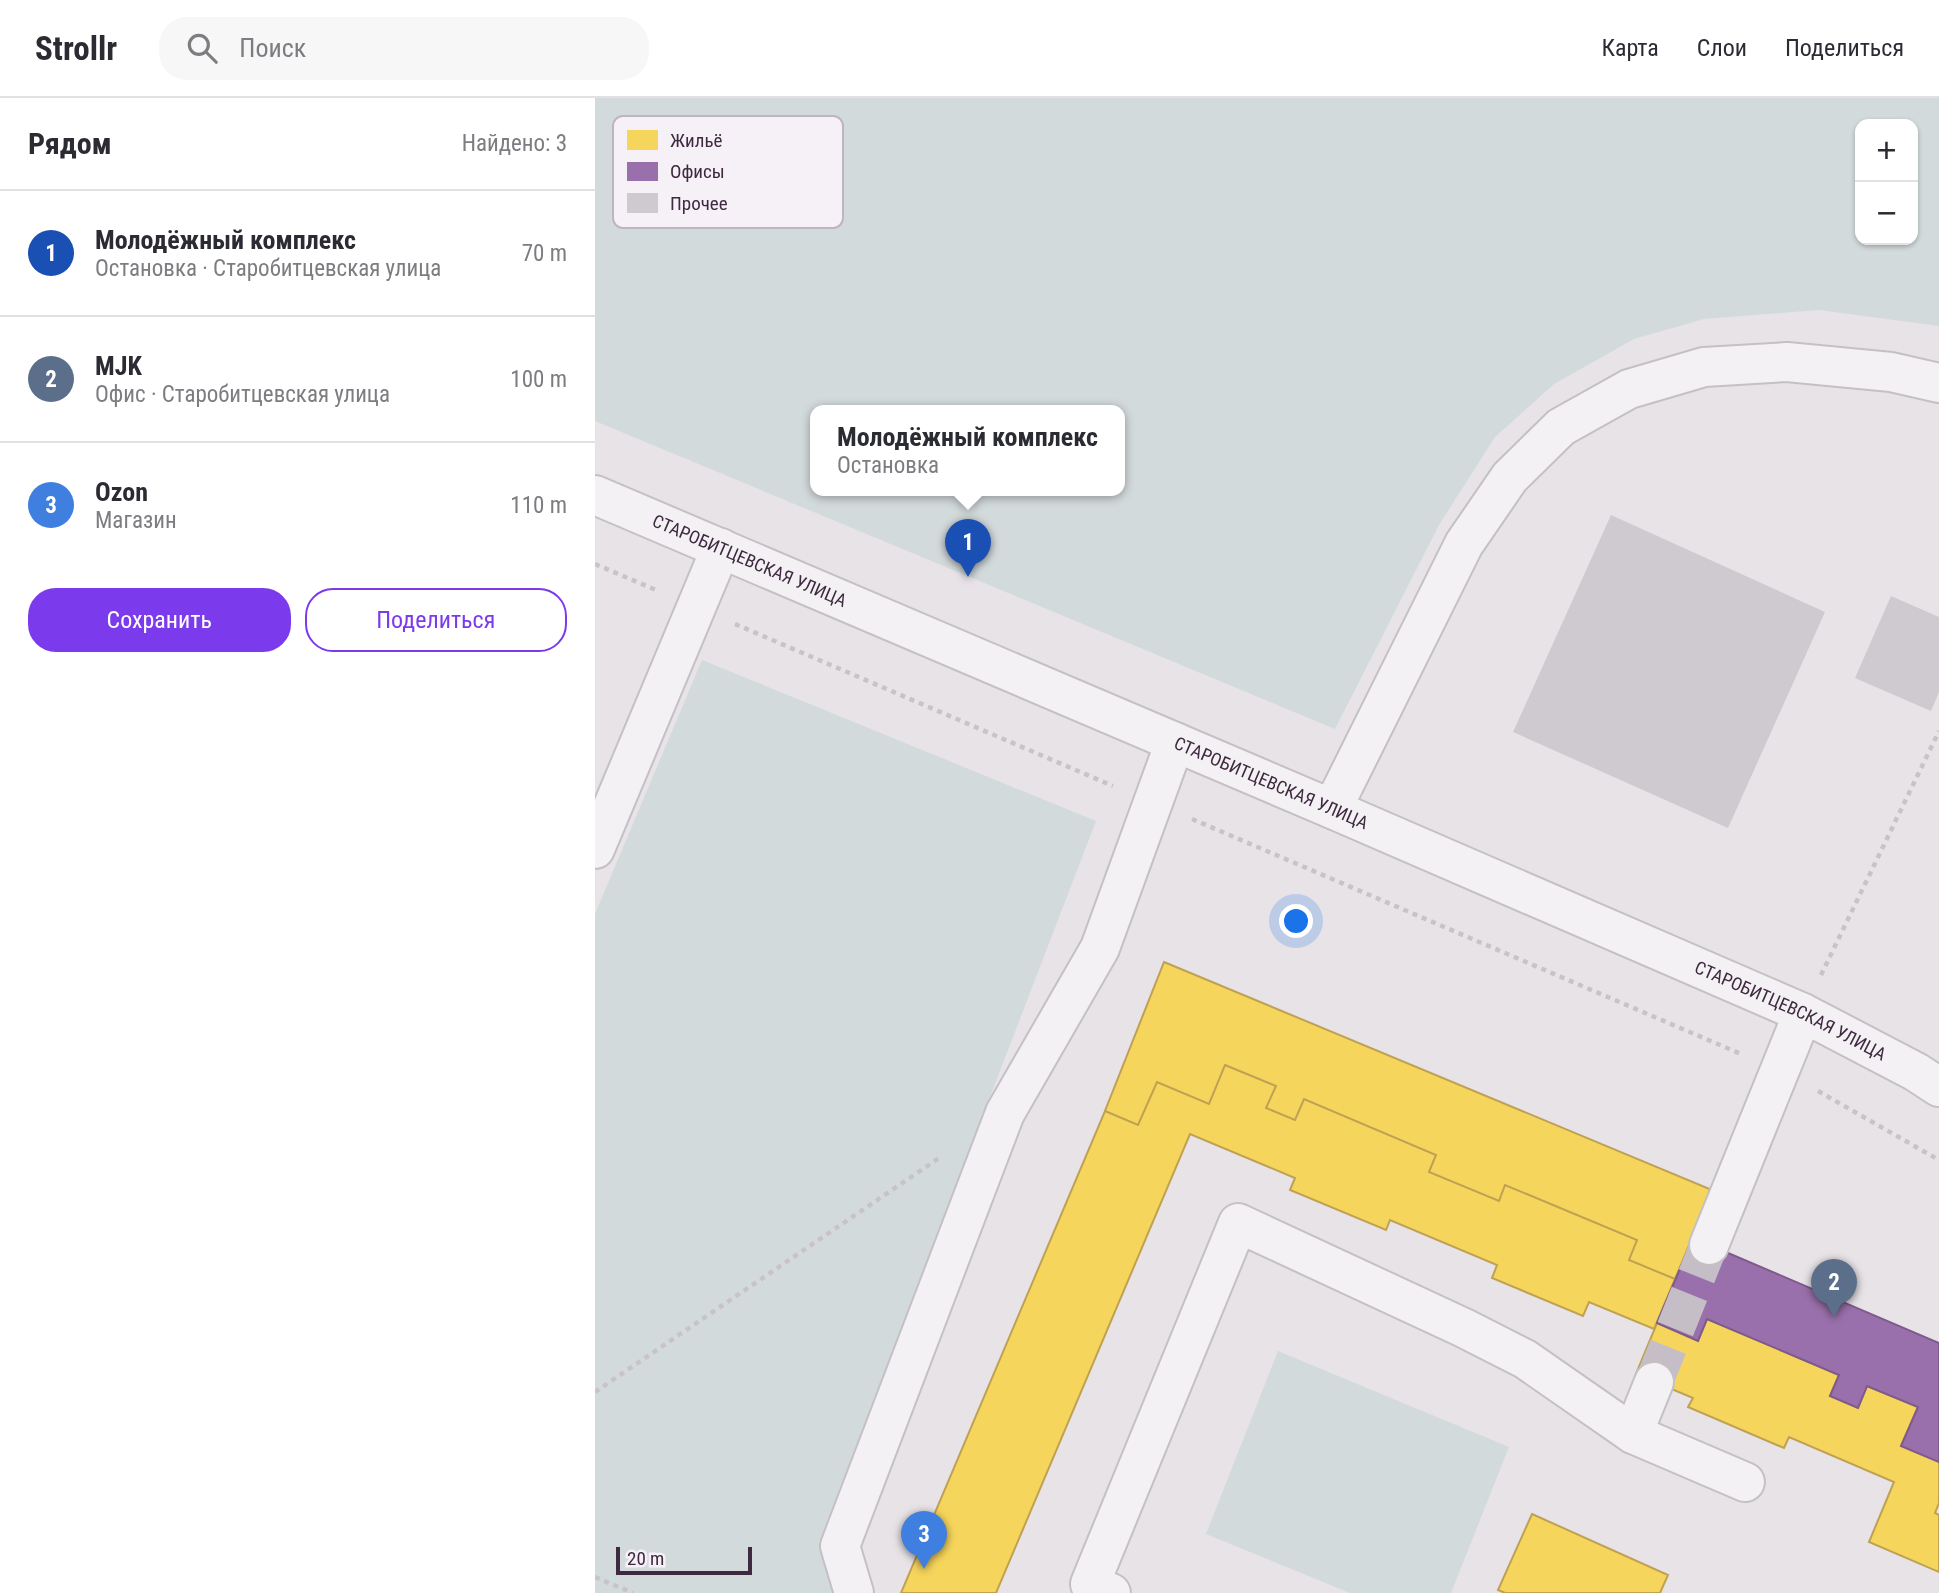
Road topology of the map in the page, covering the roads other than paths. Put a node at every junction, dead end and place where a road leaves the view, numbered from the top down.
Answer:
1 (1939, 383) edge
2 (595, 495) edge
3 (721, 548) junction
4 (1175, 742) junction
5 (1332, 809) junction
6 (595, 849) edge
7 (1803, 1013) junction
8 (1939, 1087) edge
9 (1709, 1245) tunnel mouth
10 (1654, 1382) tunnel mouth
11 (1633, 1434) junction
12 (1745, 1482) dead end
13 (854, 1593) edge
14 (1111, 1593) edge

1 - 5 street
2 - 3 street, СТАРОБИТЦЕВСКАЯ УЛИЦА
3 - 4 street, СТАРОБИТЦЕВСКАЯ УЛИЦА
3 - 6 street
4 - 5 street, СТАРОБИТЦЕВСКАЯ УЛИЦА
4 - 13 street
5 - 7 street, СТАРОБИТЦЕВСКАЯ УЛИЦА
7 - 8 street, СТАРОБИТЦЕВСКАЯ УЛИЦА
7 - 9 street
10 - 11 street
11 - 12 street
11 - 14 street

